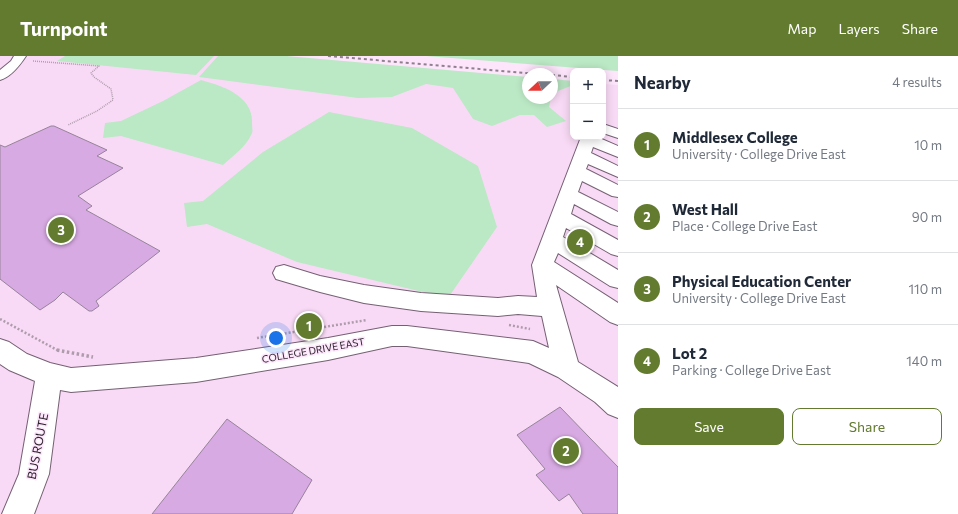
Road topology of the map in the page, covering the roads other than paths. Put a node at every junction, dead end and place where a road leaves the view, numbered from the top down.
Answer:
1 (24, 58) edge
2 (0, 76) edge
3 (618, 127) edge
4 (618, 134) edge
5 (590, 143) edge
6 (618, 152) edge
7 (618, 172) edge
8 (618, 192) edge
9 (568, 194) junction
10 (560, 216) junction
11 (618, 220) edge
12 (552, 240) junction
13 (618, 249) edge
14 (543, 265) junction
15 (284, 273) dead end
16 (618, 280) edge
17 (552, 308) junction
18 (618, 315) edge
19 (0, 350) edge
20 (567, 370) junction
21 (50, 375) junction
22 (618, 405) edge
23 (18, 514) edge

1 - 2 street
3 - 5 street
4 - 5 street
5 - 6 street
5 - 7 street
5 - 8 street
5 - 9 street
9 - 10 street
9 - 11 street
10 - 12 street
10 - 13 street
12 - 14 street
12 - 16 street
14 - 17 street
14 - 18 street
15 - 17 street
17 - 20 street
19 - 21 street, COLLEGE DRIVE EAST
20 - 21 street, COLLEGE DRIVE EAST
20 - 22 street, COLLEGE DRIVE EAST
21 - 23 street, BUS ROUTE

